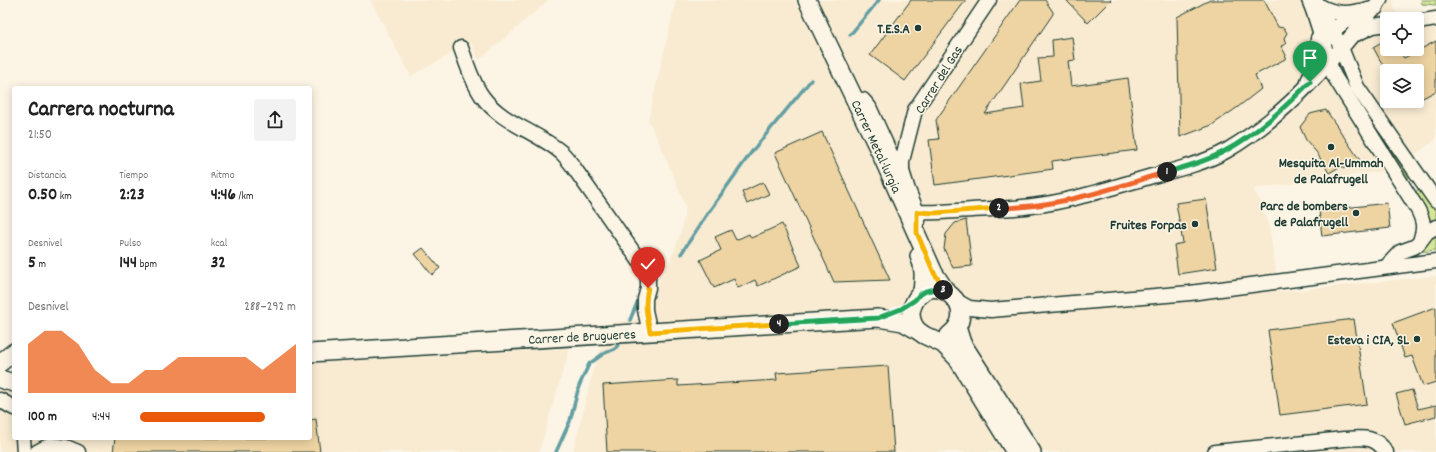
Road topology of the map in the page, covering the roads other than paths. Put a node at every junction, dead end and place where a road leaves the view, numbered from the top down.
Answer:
1 (800, 0) edge
2 (807, 0) edge
3 (989, 0) edge
4 (1313, 5) edge
5 (1378, 8) edge
6 (1436, 19) edge
7 (1424, 21) edge
8 (1380, 25) edge
9 (1333, 31) junction
10 (461, 48) dead end
11 (1335, 52) junction
12 (1339, 85) junction
13 (1306, 86) junction
14 (854, 99) junction
15 (902, 171) junction
16 (1419, 177) junction
17 (1399, 180) junction
18 (1436, 201) edge
19 (917, 212) junction
20 (1436, 227) edge
21 (917, 233) junction
22 (1421, 238) junction
23 (1436, 261) edge
24 (1387, 266) junction
25 (918, 297) junction
26 (952, 297) junction
27 (991, 310) junction
28 (878, 318) junction
29 (958, 325) junction
30 (917, 330) junction
31 (650, 332) junction
32 (932, 338) junction
33 (312, 353) edge
34 (12, 354) edge
35 (963, 355) junction
36 (0, 363) edge
37 (0, 379) edge
38 (12, 382) edge
39 (12, 391) edge
40 (0, 392) edge
41 (0, 400) edge
42 (12, 407) edge
43 (23, 440) edge
44 (45, 440) edge
45 (66, 440) edge
46 (24, 452) edge
47 (38, 452) edge
48 (78, 452) edge
49 (1015, 452) edge
50 (1032, 452) edge
51 (1215, 452) edge
52 (1386, 452) edge

1 - 25 main road, Carrer Metal·lurgia
2 - 14 main road, Carrer Metal·lurgia
3 - 15 street, Carrer del Gas
4 - 5 street
4 - 9 street
4 - 11 street
5 - 9 street
5 - 11 street
6 - 7 street
8 - 11 street
9 - 11 street
10 - 31 street
11 - 12 street
11 - 13 street
11 - 16 street
12 - 13 street
12 - 17 street
13 - 19 street
14 - 15 street
14 - 21 main road, Carrer Metal·lurgia
15 - 19 street, Carrer del Gas
16 - 17 street
16 - 18 street
17 - 22 street
19 - 21 street, Carrer del Gas
20 - 22 street
21 - 26 main road, Carrer Metal·lurgia
22 - 24 street
23 - 24 street
24 - 27 street
25 - 26 main road
25 - 28 main road
25 - 30 main road
26 - 27 street
26 - 29 main road
27 - 29 street
28 - 30 main road
28 - 31 main road, Carrer de Brugueres
29 - 32 main road
29 - 35 main road
30 - 32 main road
31 - 33 main road, Carrer de Brugueres
32 - 35 main road
34 - 36 main road
35 - 49 main road
35 - 50 main road
37 - 38 main road
39 - 40 main road
41 - 42 street
43 - 46 street
44 - 47 street
45 - 48 street
47 - 48 street
51 - 52 street

